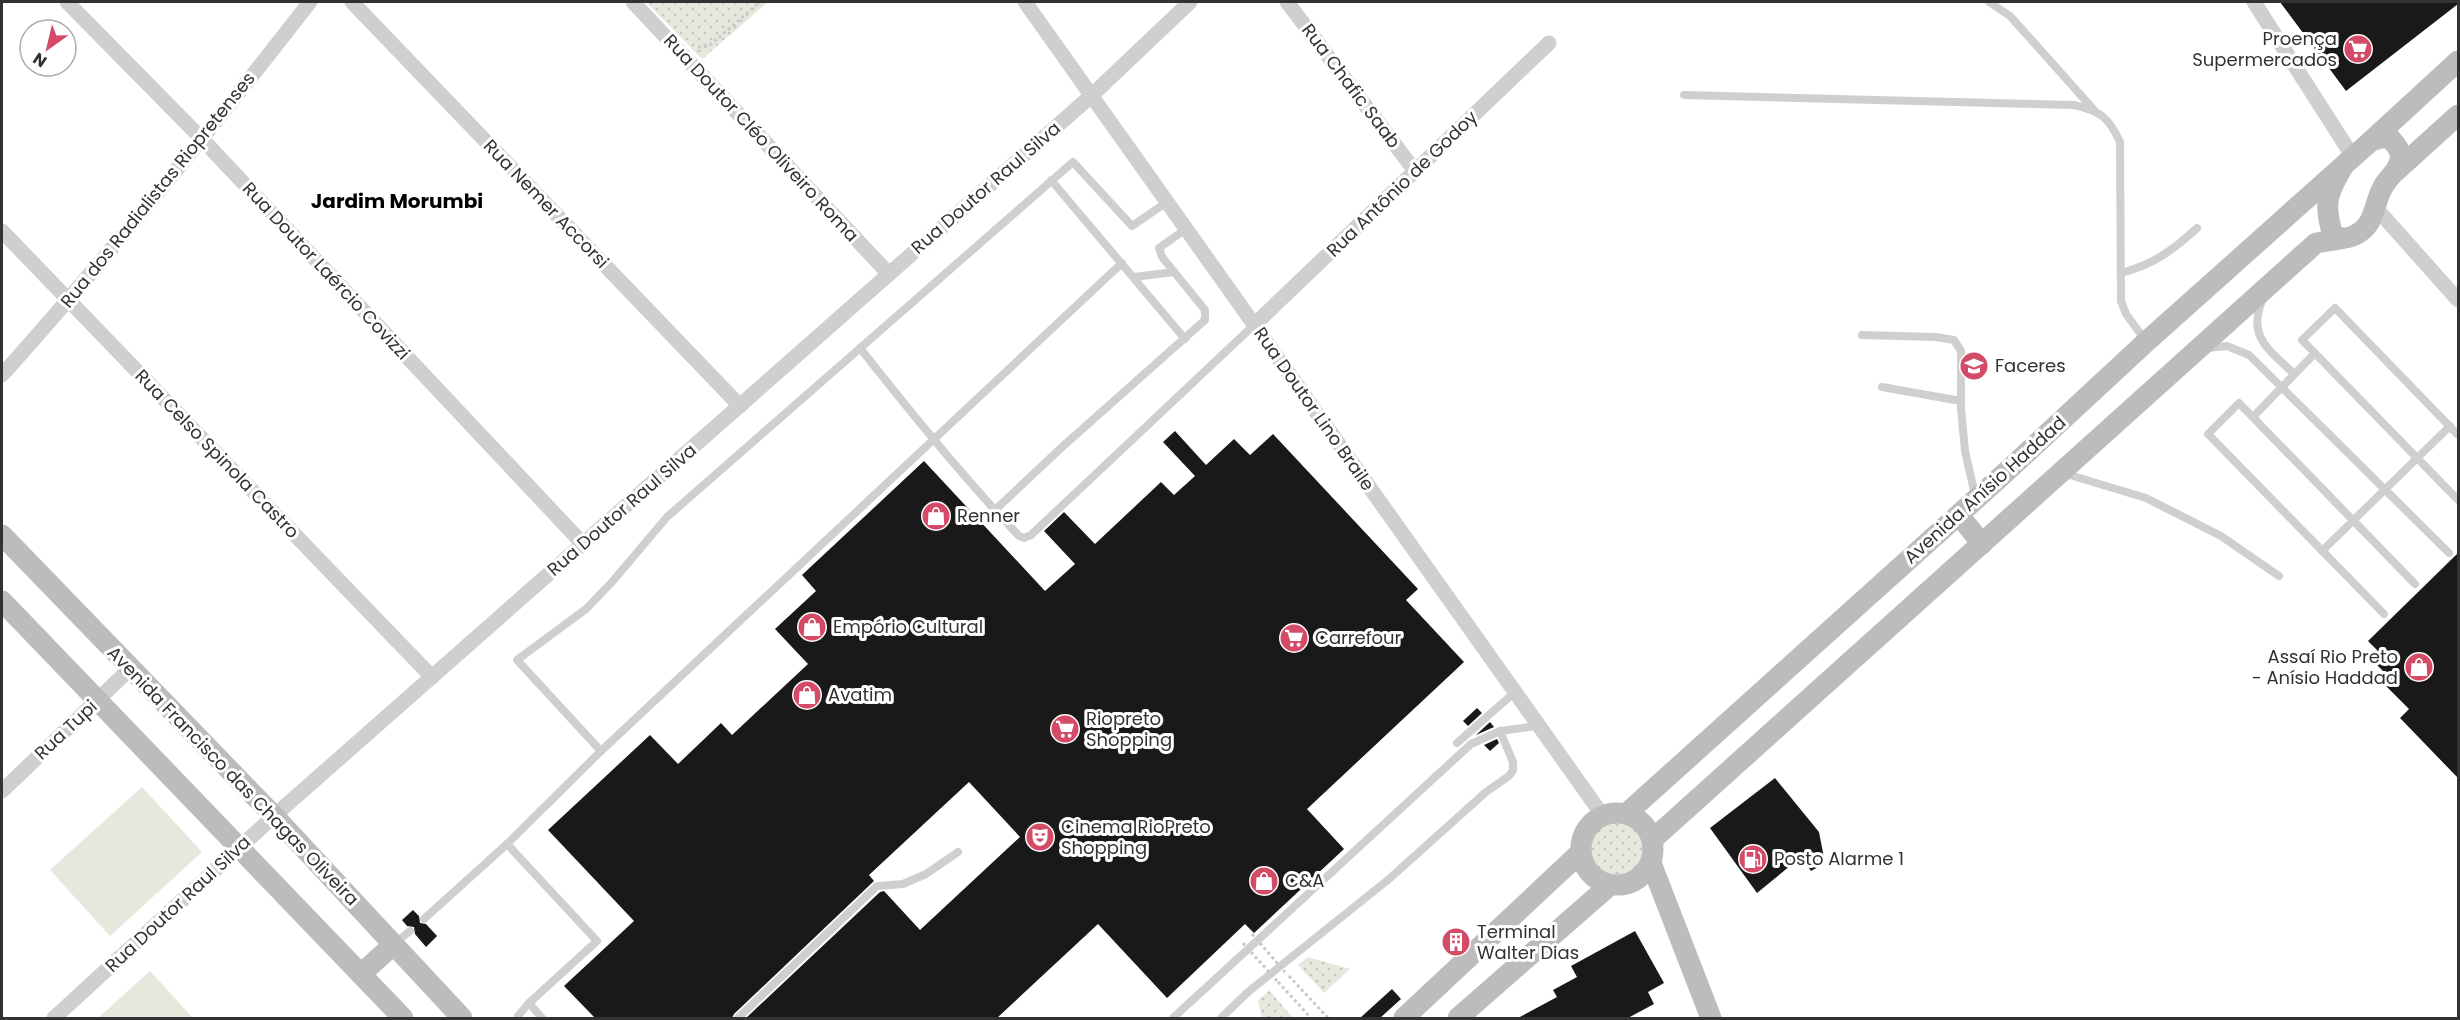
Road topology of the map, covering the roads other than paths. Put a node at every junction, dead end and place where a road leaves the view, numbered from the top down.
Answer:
1 (67, 2) edge
2 (310, 2) edge
3 (352, 2) edge
4 (633, 2) edge
5 (1025, 2) edge
6 (1190, 2) edge
7 (1287, 2) edge
8 (1989, 2) edge
9 (2254, 2) edge
10 (1549, 43) dead end
11 (2458, 61) edge
12 (1684, 95) dead end
13 (1091, 96) junction
14 (2094, 110) junction
15 (2458, 115) edge
16 (203, 140) junction
17 (2371, 141) junction
18 (2348, 161) junction
19 (1415, 171) junction
20 (2394, 173) junction
21 (1052, 180) junction
22 (1167, 202) junction
23 (2376, 208) junction
24 (2197, 228) dead end
25 (1186, 229) junction
26 (2, 231) edge
27 (2341, 239) junction
28 (1122, 263) junction
29 (1174, 272) junction
30 (2121, 273) junction
31 (889, 274) junction
32 (1134, 277) junction
33 (2268, 286) junction
34 (2458, 300) edge
35 (69, 301) junction
36 (1254, 325) junction
37 (1862, 335) dead end
38 (1185, 339) junction
39 (2145, 342) junction
40 (860, 348) junction
41 (2200, 348) junction
42 (2315, 353) junction
43 (2294, 374) junction
44 (2, 375) edge
45 (1882, 387) dead end
46 (2281, 387) junction
47 (1961, 400) junction
48 (740, 406) junction
49 (2253, 417) junction
50 (2450, 426) junction
51 (2458, 435) edge
52 (933, 440) junction
53 (2417, 458) junction
54 (2062, 472) junction
55 (2385, 489) junction
56 (1977, 499) junction
57 (2458, 500) edge
58 (994, 511) junction
59 (1959, 515) junction
60 (2353, 520) junction
61 (2, 535) edge
62 (583, 544) junction
63 (1982, 544) junction
64 (2322, 551) junction
65 (2449, 553) dead end
66 (2279, 576) dead end
67 (2415, 584) dead end
68 (2, 601) edge
69 (2384, 614) dead end
70 (131, 668) junction
71 (432, 677) junction
72 (1515, 692) junction
73 (96, 701) junction
74 (1537, 726) junction
75 (1500, 731) junction
76 (1457, 743) dead end
77 (601, 751) junction
78 (2, 791) edge
79 (1626, 814) junction
80 (274, 816) junction
81 (1603, 816) junction
82 (1652, 840) junction
83 (507, 844) junction
84 (238, 848) junction
85 (958, 852) dead end
86 (1581, 852) junction
87 (1650, 875) junction
88 (1610, 885) junction
89 (424, 919) dead end
90 (410, 931) dead end
91 (393, 945) junction
92 (361, 974) junction
93 (529, 1004) junction
94 (518, 1016) dead end
95 (54, 1018) edge
96 (403, 1018) edge
97 (462, 1018) edge
98 (542, 1018) edge
99 (738, 1018) edge
100 (1173, 1018) edge
101 (1221, 1018) edge
102 (1404, 1018) edge
103 (1458, 1018) edge
104 (1711, 1018) edge

1 - 16 street, Rua Doutor Laércio Covizzi
2 - 16 street, Rua dos Radialistas Riopretenses
3 - 48 street, Rua Nemer Accorsi
4 - 31 street, Rua Doutor Cléo Oliveiro Roma
5 - 13 street, Rua Doutor Lino Braile
6 - 13 street, Rua Doutor Raul Silva
7 - 19 street, Rua Chafic Saab
8 - 14 lane
9 - 18 street
10 - 19 street, Rua Antônio de Godoy
11 - 17 main road, Avenida Anísio Haddad
12 - 14 lane
13 - 22 street, Rua Doutor Lino Braile
13 - 31 street, Rua Doutor Raul Silva
14 - 30 lane
15 - 20 main road, Avenida Anísio Haddad
16 - 35 street, Rua dos Radialistas Riopretenses
16 - 62 street, Rua Doutor Laércio Covizzi
17 - 18 main road, Avenida Anísio Haddad
17 - 20 main road, Avenida Anísio Haddad
18 - 27 main road, Avenida Anísio Haddad
18 - 39 main road, Avenida Anísio Haddad
19 - 36 street, Rua Antônio de Godoy
20 - 23 main road, Avenida Anísio Haddad
21 - 22 lane
21 - 28 lane
21 - 40 lane
22 - 25 street, Rua Doutor Lino Braile
23 - 27 main road, Avenida Anísio Haddad
23 - 34 street
24 - 30 lane
25 - 29 lane
25 - 36 street, Rua Doutor Lino Braile
26 - 35 street, Rua Celso Spinola Castro
27 - 33 main road, Avenida Anísio Haddad
28 - 32 lane
28 - 52 lane
29 - 32 lane
29 - 38 lane
30 - 39 lane
31 - 48 street, Rua Doutor Raul Silva
32 - 38 lane
33 - 41 main road, Avenida Anísio Haddad
33 - 43 lane
35 - 44 street, Rua dos Radialistas Riopretenses
35 - 71 street, Rua Celso Spinola Castro
36 - 58 lane
36 - 72 street, Rua Doutor Lino Braile
37 - 47 lane
38 - 58 lane
39 - 56 main road, Avenida Anísio Haddad
40 - 52 lane
40 - 77 lane
41 - 46 lane
41 - 54 main road, Avenida Anísio Haddad
42 - 43 lane
42 - 50 lane
42 - 53 lane
43 - 46 lane
45 - 47 lane
46 - 49 lane
46 - 55 lane
47 - 56 lane
48 - 62 street, Rua Doutor Raul Silva
49 - 60 lane
49 - 64 lane
50 - 51 lane
50 - 53 lane
52 - 58 lane
52 - 77 lane
53 - 55 lane
53 - 57 lane
54 - 63 main road, Avenida Anísio Haddad
54 - 66 lane
55 - 60 lane
55 - 65 lane
56 - 59 main road, Avenida Anísio Haddad
59 - 63 main road
59 - 79 main road, Avenida Anísio Haddad
60 - 64 lane
60 - 67 lane
61 - 70 main road, Avenida Francisco das Chagas Oliveira
62 - 71 street, Rua Doutor Raul Silva
63 - 82 main road, Avenida Anísio Haddad
64 - 69 lane
68 - 73 main road
70 - 73 street, Rua Tupi
70 - 80 main road, Avenida Francisco das Chagas Oliveira
71 - 80 street, Rua Doutor Raul Silva
72 - 74 street, Rua Doutor Lino Braile
72 - 76 lane
73 - 78 street, Rua Tupi
73 - 84 main road
74 - 75 lane
74 - 81 street, Rua Doutor Lino Braile
75 - 100 lane
75 - 101 lane
77 - 83 lane
79 - 81 main road
79 - 82 main road
80 - 84 street, Rua Doutor Raul Silva
80 - 91 main road, Avenida Francisco das Chagas Oliveira
81 - 86 main road
82 - 87 main road
83 - 89 lane
83 - 93 lane
84 - 92 main road
84 - 95 street, Rua Doutor Raul Silva
85 - 99 lane
86 - 88 main road
86 - 102 main road
87 - 88 main road
87 - 104 main road
88 - 103 main road
90 - 91 lane
91 - 92 main road
91 - 97 main road, Avenida Francisco das Chagas Oliveira
92 - 96 main road
93 - 94 lane
93 - 98 lane

